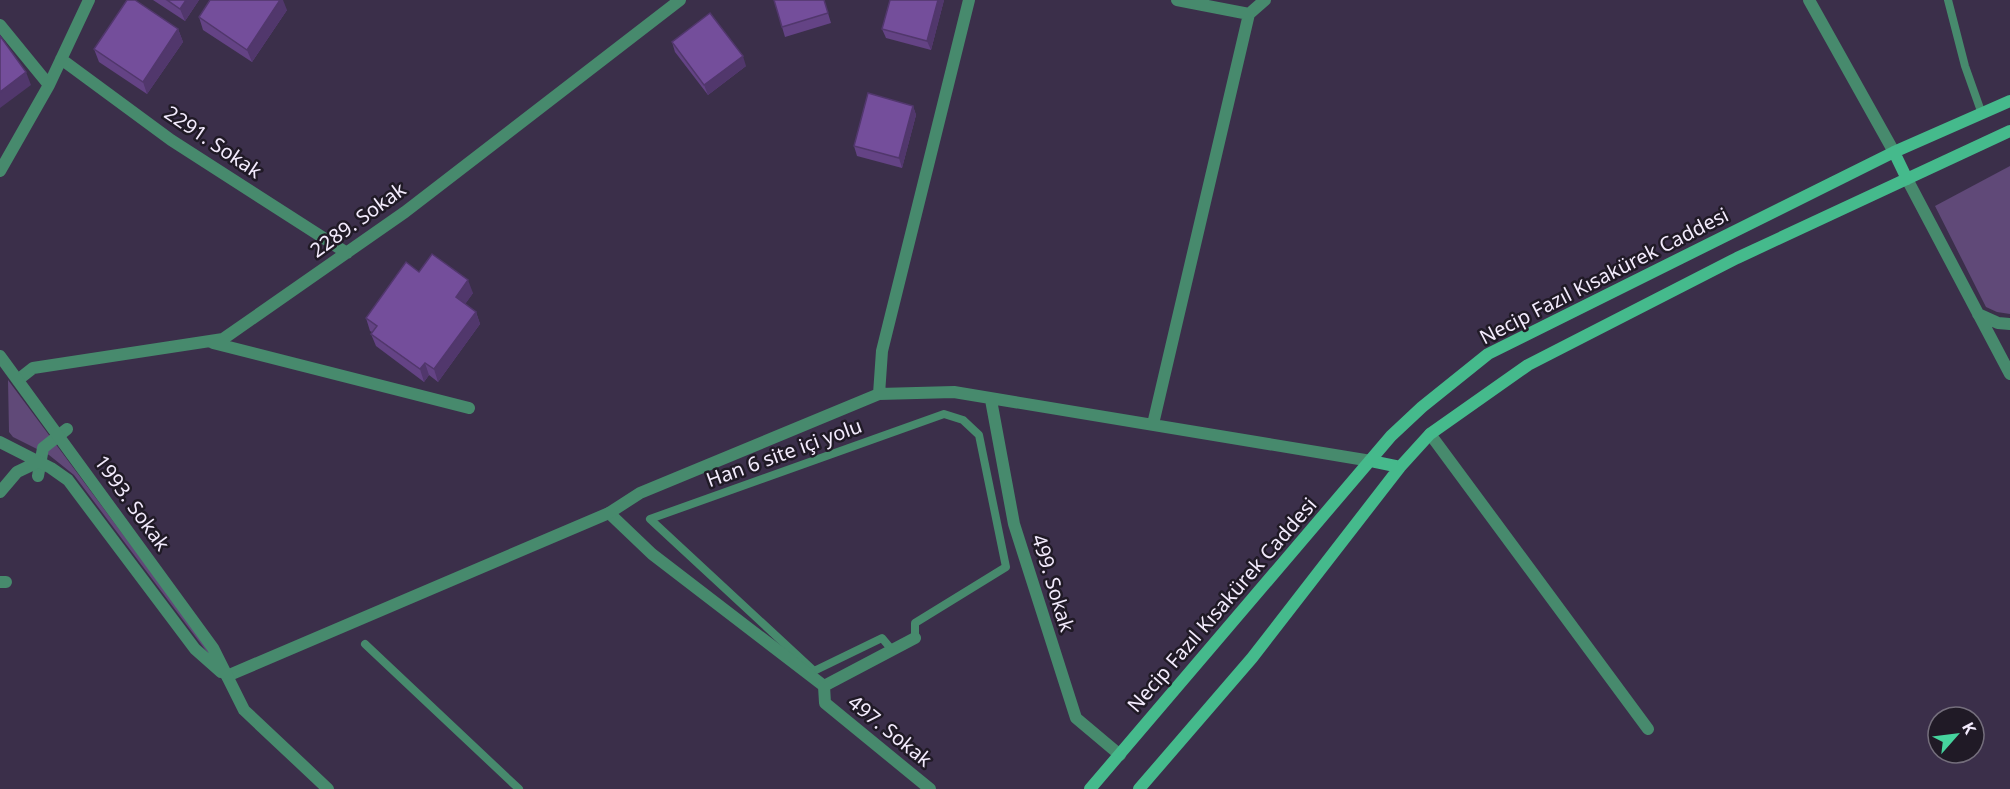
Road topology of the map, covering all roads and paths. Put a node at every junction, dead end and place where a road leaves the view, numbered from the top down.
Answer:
1 (89, 0) edge
2 (680, 0) edge
3 (969, 0) edge
4 (1177, 0) edge
5 (1265, 0) edge
6 (1809, 0) edge
7 (1948, 0) edge
8 (1249, 14) junction
9 (0, 26) edge
10 (61, 59) junction
11 (49, 85) junction
12 (2010, 100) edge
13 (1982, 114) junction
14 (2010, 131) edge
15 (1894, 152) junction
16 (0, 171) edge
17 (1907, 179) junction
18 (347, 253) junction
19 (1978, 314) junction
20 (2010, 324) edge
21 (212, 343) junction
22 (0, 356) edge
23 (2009, 368) edge
24 (19, 379) junction
25 (879, 394) junction
26 (991, 400) junction
27 (469, 408) dead end
28 (1153, 424) junction
29 (63, 432) junction
30 (1430, 434) junction
31 (0, 442) edge
32 (1371, 461) junction
33 (39, 462) junction
34 (1400, 467) junction
35 (38, 476) dead end
36 (0, 492) edge
37 (609, 513) junction
38 (915, 638) joint
39 (365, 644) dead end
40 (892, 650) junction
41 (227, 676) junction
42 (824, 687) junction
43 (1648, 729) dead end
44 (1120, 755) junction
45 (328, 789) edge
46 (519, 789) edge
47 (930, 789) edge
48 (1090, 789) edge
49 (1139, 789) edge

1 - 10 street
2 - 18 street, 2289. Sokak
3 - 25 street
4 - 8 street
5 - 8 street
6 - 15 street
7 - 13 lane
8 - 28 street
9 - 11 street
10 - 11 street
10 - 18 street, 2291. Sokak
11 - 16 street
12 - 13 main road, Necip Fazıl Kısakürek Caddesi
13 - 15 main road, Necip Fazıl Kısakürek Caddesi
14 - 17 main road
15 - 17 main road
15 - 32 main road, Necip Fazıl Kısakürek Caddesi
17 - 19 street
17 - 30 main road
18 - 21 street, 2289. Sokak
19 - 20 street
19 - 23 street
21 - 24 street, 2289. Sokak
21 - 27 street
22 - 24 street, 1993. Sokak
24 - 29 street, 1993. Sokak
25 - 26 street
25 - 37 street
26 - 28 street
26 - 44 street, 499. Sokak
28 - 32 street
29 - 33 street
29 - 41 street, 1993. Sokak
30 - 34 main road
30 - 43 street
31 - 33 street, 1993. Sokak
32 - 34 main road
32 - 44 main road, Necip Fazıl Kısakürek Caddesi
33 - 35 street
33 - 36 street
33 - 41 street, 1993. Sokak
34 - 49 main road
37 - 41 street
37 - 42 street
38 - 40 street
38 - 40 lane, Han 6 site içi yolu
39 - 46 lane
40 - 42 street
41 - 45 street, 1993. Sokak
42 - 47 street, 497. Sokak
44 - 48 main road, Necip Fazıl Kısakürek Caddesi

